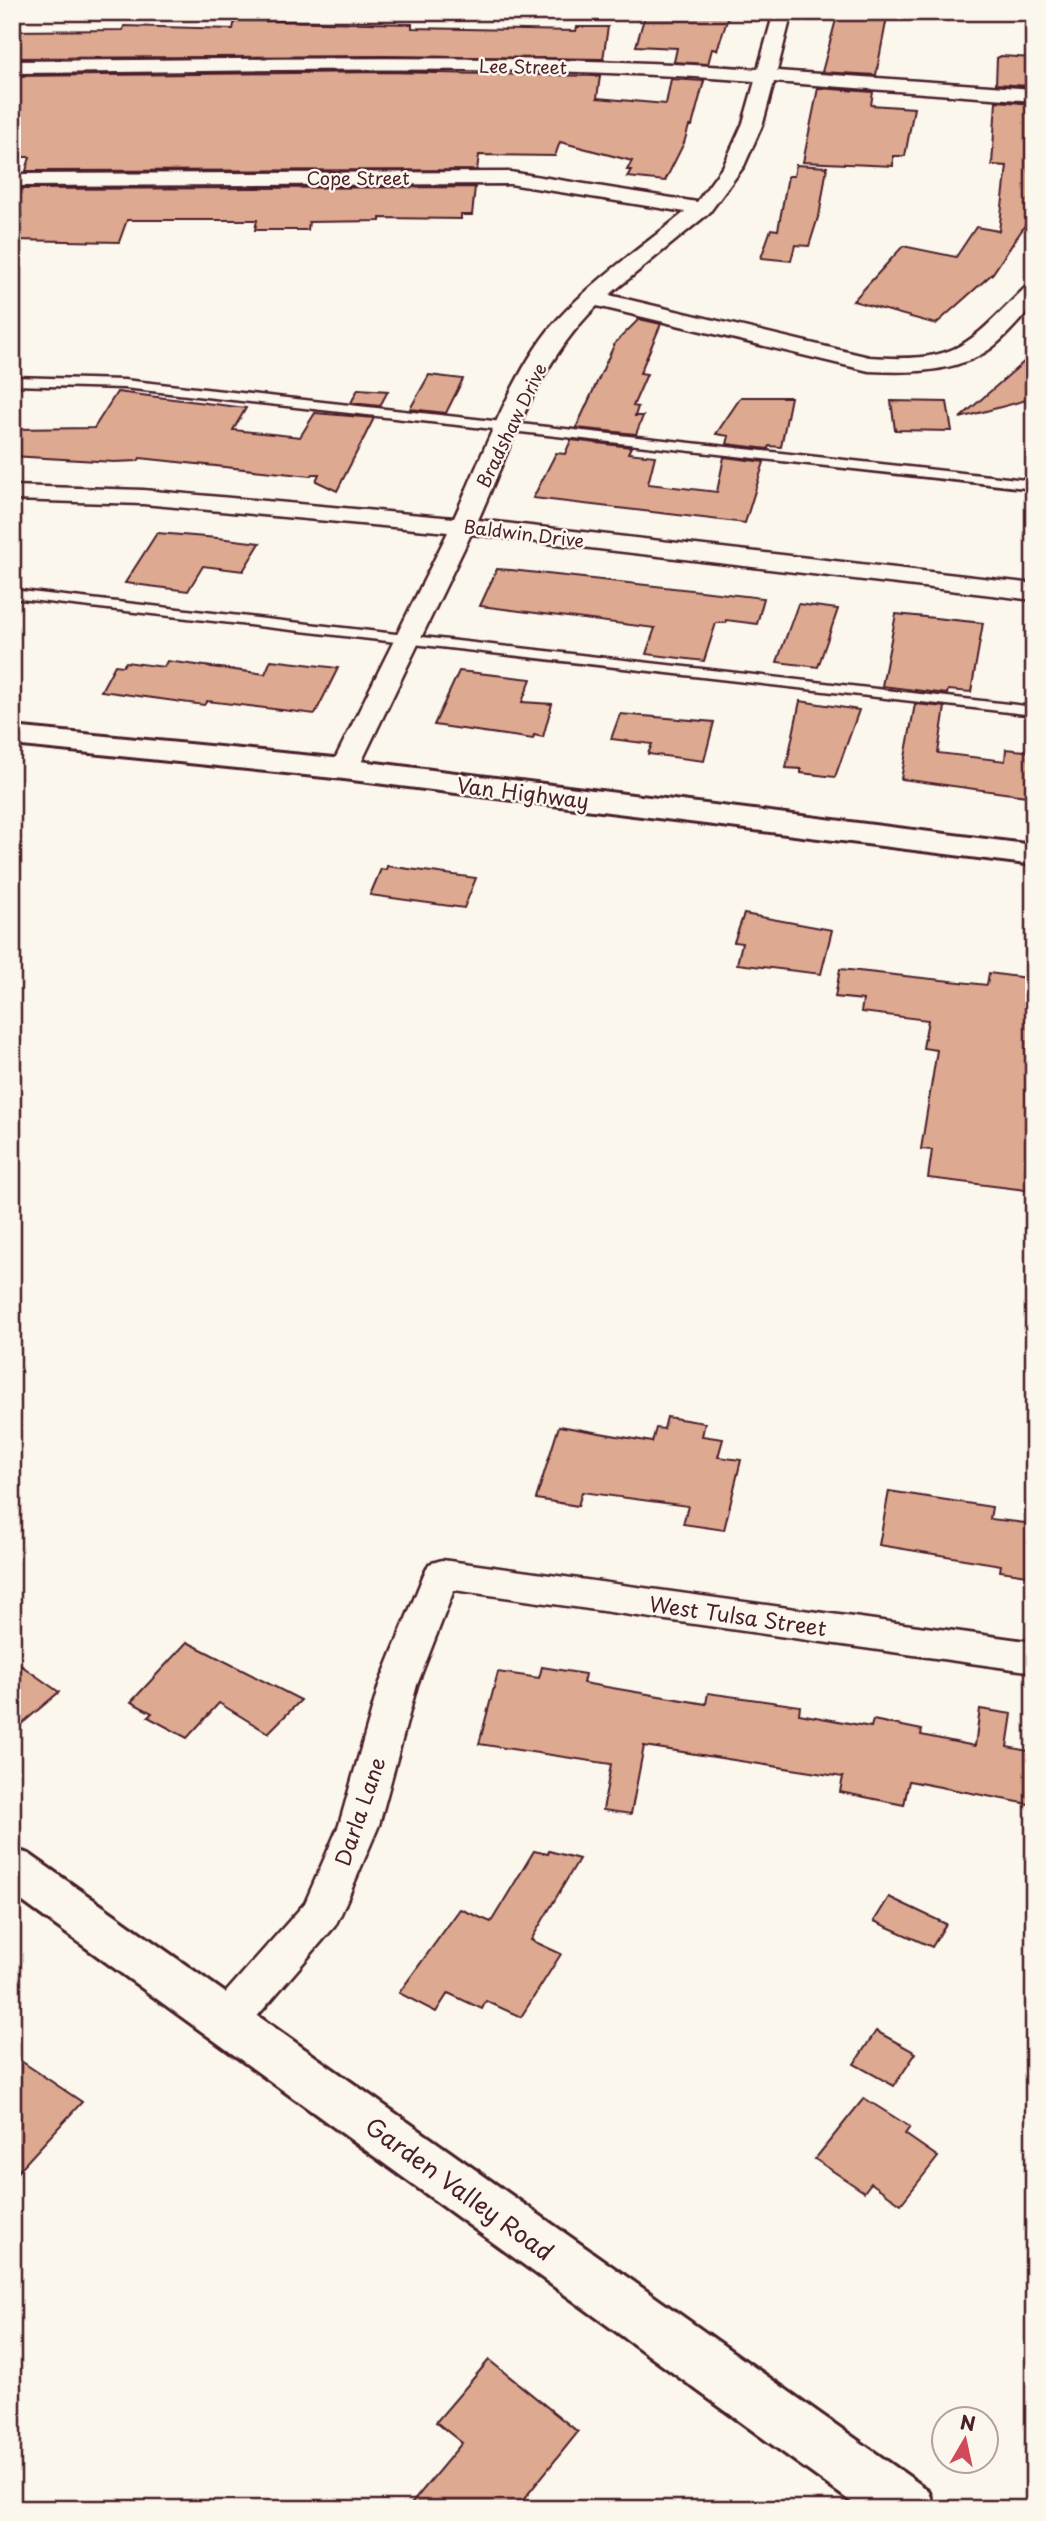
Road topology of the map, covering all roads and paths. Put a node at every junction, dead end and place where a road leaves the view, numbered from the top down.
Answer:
1 (783, 12) edge
2 (12, 67) edge
3 (767, 75) junction
4 (1034, 95) edge
5 (12, 180) edge
6 (702, 209) junction
7 (1034, 292) edge
8 (592, 298) junction
9 (12, 382) edge
10 (508, 426) junction
11 (1034, 485) edge
12 (12, 493) edge
13 (463, 526) junction
14 (1034, 593) edge
15 (12, 594) edge
16 (407, 639) junction
17 (1034, 711) edge
18 (12, 736) edge
19 (344, 769) junction
20 (1034, 855) edge
21 (442, 1574) joint
22 (1034, 1657) edge
23 (12, 1868) edge
24 (227, 2021) junction
25 (908, 2509) edge

1 - 3 street, Bradshaw Drive
2 - 3 street, Lee Street
3 - 4 street, Lee Street
3 - 6 street, Bradshaw Drive
5 - 6 street, Cope Street
6 - 8 street, Bradshaw Drive
7 - 8 street
8 - 10 street, Bradshaw Drive
9 - 10 lane
10 - 11 lane
10 - 13 street, Bradshaw Drive
12 - 13 street, Baldwin Drive
13 - 14 street, Baldwin Drive
13 - 16 street, Bradshaw Drive
15 - 16 lane
16 - 17 lane
16 - 19 street, Bradshaw Drive
18 - 19 main road, Van Highway
19 - 20 main road, Van Highway
21 - 22 street, West Tulsa Street
21 - 24 street, Darla Lane
23 - 24 main road, Garden Valley Road
24 - 25 main road, Garden Valley Road

